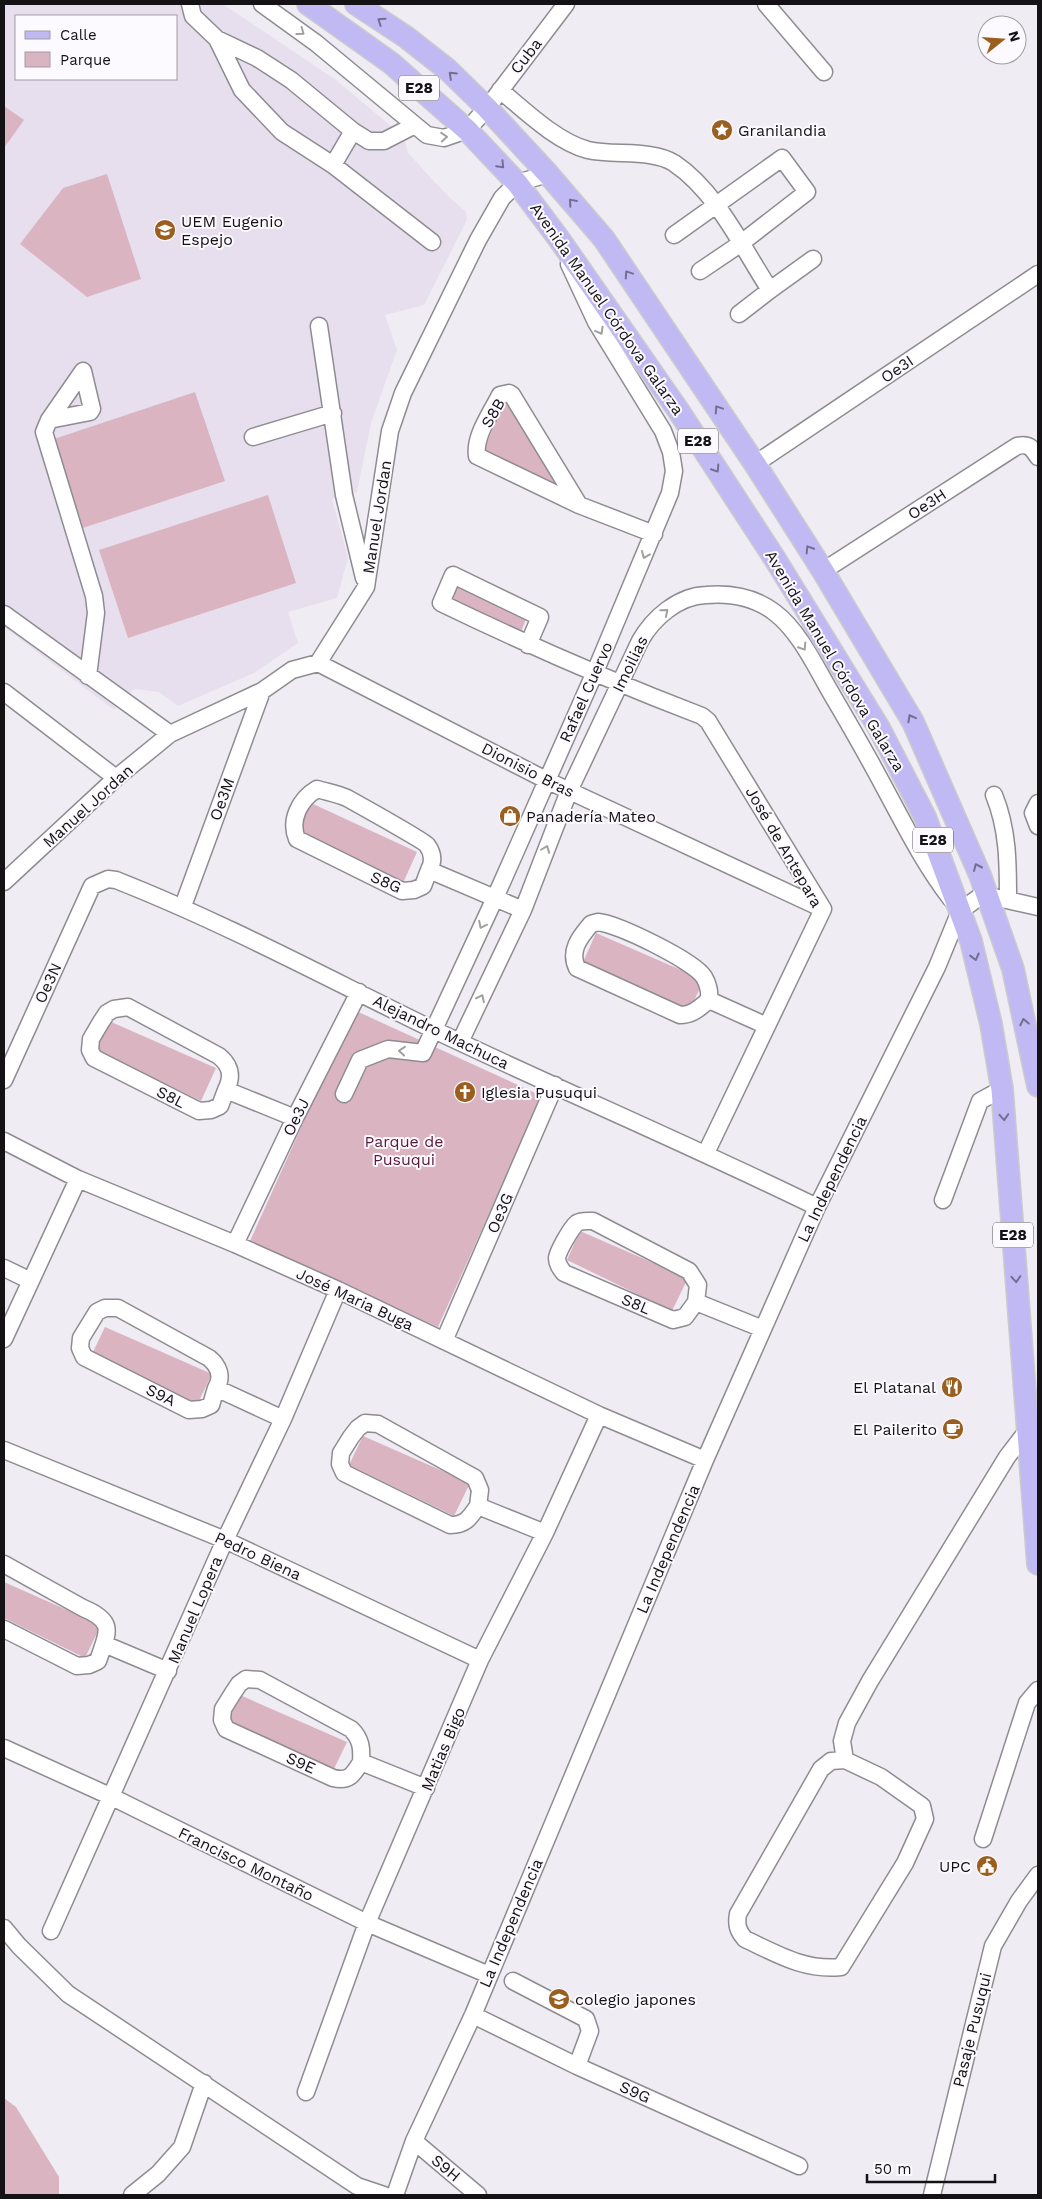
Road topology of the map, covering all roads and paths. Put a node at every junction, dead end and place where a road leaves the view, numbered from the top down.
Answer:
1 (190, 4) edge
2 (262, 4) edge
3 (308, 4) edge
4 (356, 4) edge
5 (566, 4) edge
6 (766, 4) edge
7 (217, 39) junction
8 (824, 72) dead end
9 (500, 90) junction
10 (487, 108) junction
11 (415, 125) junction
12 (467, 130) junction
13 (353, 132) junction
14 (333, 165) junction
15 (548, 174) junction
16 (518, 183) junction
17 (716, 207) junction
18 (674, 235) dead end
19 (559, 239) junction
20 (432, 242) dead end
21 (740, 244) junction
22 (813, 259) dead end
23 (700, 271) dead end
24 (1038, 274) edge
25 (770, 290) junction
26 (739, 314) dead end
27 (319, 326) dead end
28 (333, 413) junction
29 (49, 420) dead end
30 (253, 437) dead end
31 (1035, 452) edge
32 (755, 464) junction
33 (579, 506) junction
34 (654, 534) junction
35 (823, 571) junction
36 (366, 587) junction
37 (4, 614) edge
38 (528, 645) junction
39 (318, 663) junction
40 (595, 672) junction
41 (88, 676) junction
42 (620, 684) junction
43 (262, 691) junction
44 (4, 692) edge
45 (170, 734) junction
46 (116, 778) junction
47 (546, 780) junction
48 (569, 791) junction
49 (994, 795) dead end
50 (1038, 803) edge
51 (1038, 826) edge
52 (429, 870) junction
53 (4, 882) edge
54 (92, 886) joint
55 (495, 898) junction
56 (998, 898) junction
57 (183, 906) junction
58 (1038, 908) edge
59 (823, 909) junction
60 (523, 910) junction
61 (960, 911) junction
62 (359, 992) junction
63 (709, 1000) junction
64 (767, 1026) junction
65 (432, 1029) junction
66 (460, 1042) junction
67 (4, 1080) edge
68 (1038, 1085) edge
69 (555, 1086) junction
70 (1002, 1088) junction
71 (226, 1090) junction
72 (344, 1094) dead end
73 (295, 1118) junction
74 (4, 1141) edge
75 (706, 1153) junction
76 (78, 1179) junction
77 (944, 1200) dead end
78 (817, 1207) junction
79 (235, 1244) junction
80 (4, 1268) edge
81 (31, 1281) junction
82 (338, 1290) junction
83 (696, 1302) junction
84 (763, 1329) junction
85 (4, 1339) edge
86 (444, 1341) junction
87 (216, 1388) junction
88 (599, 1415) junction
89 (283, 1418) junction
90 (1027, 1431) junction
91 (4, 1450) edge
92 (705, 1460) junction
93 (478, 1506) junction
94 (545, 1533) junction
95 (225, 1540) junction
96 (4, 1564) edge
97 (1038, 1564) edge
98 (4, 1629) edge
99 (104, 1644) junction
100 (480, 1660) junction
101 (168, 1671) junction
102 (1038, 1690) edge
103 (4, 1750) edge
104 (846, 1760) junction
105 (361, 1762) junction
106 (426, 1788) junction
107 (112, 1797) junction
108 (983, 1839) dead end
109 (1038, 1875) edge
110 (367, 1924) junction
111 (4, 1928) edge
112 (51, 1930) dead end
113 (489, 1975) junction
114 (513, 1981) dead end
115 (473, 2015) junction
116 (577, 2066) junction
117 (204, 2083) junction
118 (306, 2092) dead end
119 (414, 2141) junction
120 (799, 2166) dead end
121 (132, 2195) edge
122 (384, 2195) edge
123 (394, 2195) edge
124 (478, 2195) edge
125 (932, 2195) edge

1 - 7 street
2 -> 11 street
3 - 12 main road, Avenida Manuel Córdova Galarza / E28
10 -> 4 main road, Avenida Manuel Córdova Galarza / E28
5 - 9 street, Cuba
6 - 8 street
7 - 13 street
7 - 14 street
9 - 10 street, Cuba
9 - 17 street
10 - 12 street
10 - 15 main road, Avenida Manuel Córdova Galarza / E28
11 -> 12 street
11 - 13 street
12 -> 16 main road, Avenida Manuel Córdova Galarza / E28
13 - 14 street
14 - 20 street
15 - 16 street
32 -> 15 main road, Avenida Manuel Córdova Galarza / E28
16 - 19 main road, Avenida Manuel Córdova Galarza / E28
16 - 36 street, Manuel Jordan
17 - 18 street
17 - 21 street
17 - 21 street
19 -> 34 street, Rafael Cuervo
19 -> 61 main road, Avenida Manuel Córdova Galarza / E28
21 - 23 street
21 - 25 street
22 - 25 street
24 - 32 street, Oe3I
25 - 26 street
27 - 28 street
28 - 30 street
28 - 36 street
29 - 41 street
31 - 35 street, Oe3H
35 -> 32 main road, Avenida Manuel Córdova Galarza / E28
33 - 33 street, S8B
33 - 34 street, S8B
34 -> 40 street, Rafael Cuervo
56 -> 35 main road, Avenida Manuel Córdova Galarza / E28
36 - 39 street, Manuel Jordan
37 - 41 street
38 - 38 street, José de Antepara
38 - 40 street, José de Antepara
39 - 43 street, Manuel Jordan
39 - 47 street, Dionisio Bras
40 - 42 street, José de Antepara
40 - 47 street, Rafael Cuervo
41 - 45 street
42 - 48 street, Imoilias
42 - 59 street, José de Antepara
42 -> 61 street, Imoilias
43 - 45 street, Manuel Jordan
43 - 57 street, Oe3M
44 - 46 street
45 - 46 street, Manuel Jordan
46 - 53 street, Manuel Jordan
47 - 48 street, Dionisio Bras
47 - 55 street, Rafael Cuervo
48 - 59 street, Dionisio Bras
60 -> 48 street, Imoilias
49 - 56 street
50 - 51 street
52 - 52 street, S8G
52 - 55 street
54 - 57 street, Alejandro Machuca
54 - 67 street, Oe3N
55 - 60 street
55 -> 65 street, Rafael Cuervo
56 - 58 street
56 - 61 street
68 -> 56 main road, Avenida Manuel Córdova Galarza / E28
57 - 62 street, Alejandro Machuca
59 - 64 street, José de Antepara
66 -> 60 street, Imoilias
61 -> 70 main road, Avenida Manuel Córdova Galarza / E28
61 - 78 street, La Independencia
62 - 65 street, Alejandro Machuca
62 - 73 street, Oe3J
63 - 63 street
63 - 64 street
64 - 75 street, José de Antepara
65 - 66 street, Alejandro Machuca
65 -> 72 street, Rafael Cuervo
66 - 69 street, Alejandro Machuca
69 - 75 street, Alejandro Machuca
69 - 86 street, Oe3G
70 - 77 street
70 -> 90 main road, Avenida Manuel Córdova Galarza / E28
71 - 71 street, S8L
71 - 73 street
73 - 79 street, Oe3J
74 - 76 street, José Maria Buga
75 - 78 street, Alejandro Machuca
76 - 79 street, José Maria Buga
76 - 81 street
78 - 84 street, La Independencia
79 - 82 street, José Maria Buga
80 - 81 street
81 - 85 street
82 - 86 street, José Maria Buga
82 - 89 street, Manuel Lopera
83 - 83 street, S8L
83 - 84 street
84 - 92 street, La Independencia
86 - 88 street, José Maria Buga
87 - 87 street, S9A
87 - 89 street
88 - 92 street, José Maria Buga
88 - 94 street, Matias Bigo
89 - 95 street, Manuel Lopera
90 - 97 main road, Avenida Manuel Córdova Galarza / E28
90 - 104 street
91 - 95 street, Pedro Biena
92 - 113 street, La Independencia
93 - 93 street
93 - 94 street
94 - 100 street, Matias Bigo
95 - 100 street, Pedro Biena
95 - 101 street, Manuel Lopera
96 - 99 street
98 - 99 street
99 - 101 street
100 - 106 street, Matias Bigo
101 - 107 street, Manuel Lopera
102 - 108 street
103 - 107 street, Francisco Montaño
104 - 104 street
105 - 105 street, S9E
105 - 106 street
106 - 110 street, Matias Bigo
107 - 110 street, Francisco Montaño
107 - 112 street, Manuel Lopera
109 - 125 street, Pasaje Pusuqui
110 - 113 street, Francisco Montaño
110 - 118 street, Matias Bigo
111 - 117 street
113 - 115 street, La Independencia
114 - 116 street
115 - 116 street, S9G
115 - 119 street, La Independencia
116 - 120 street, S9G
117 - 121 street
117 - 122 street
119 - 123 street, La Independencia
119 - 124 street, S9H

